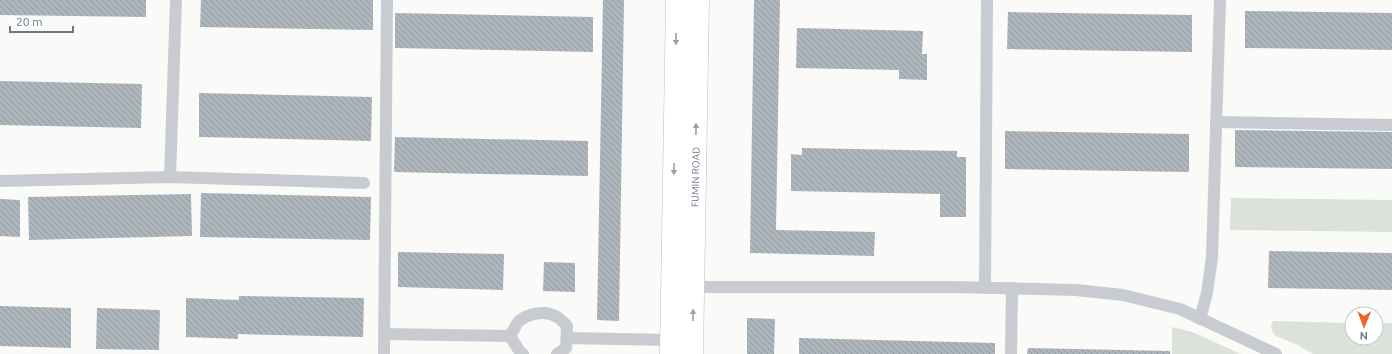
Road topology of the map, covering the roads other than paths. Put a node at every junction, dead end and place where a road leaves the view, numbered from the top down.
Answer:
1 (176, 0) edge
2 (387, 0) edge
3 (677, 0) edge
4 (698, 0) edge
5 (987, 0) edge
6 (1220, 0) edge
7 (1216, 122) junction
8 (1392, 125) edge
9 (170, 177) junction
10 (0, 181) edge
11 (364, 183) dead end
12 (693, 287) junction
13 (985, 288) junction
14 (1012, 288) junction
15 (1200, 319) junction
16 (384, 334) junction
17 (510, 336) junction
18 (566, 338) junction
19 (671, 347) edge
20 (384, 354) edge
21 (523, 354) edge
22 (557, 354) edge
23 (692, 354) edge
24 (1012, 354) edge
25 (1276, 354) edge

1 - 9 lane
2 - 16 lane
3 -> 19 street
12 -> 4 street, FUMIN ROAD
5 - 13 lane
6 - 7 lane
7 - 8 lane
7 - 15 lane
9 - 10 lane
9 - 11 lane
12 - 13 lane
23 -> 12 street, FUMIN ROAD
13 - 14 lane
14 - 15 lane
14 - 24 lane
15 - 25 lane
16 - 17 lane
16 - 20 lane
17 - 18 lane
17 - 21 lane
18 - 19 lane
18 - 22 lane

